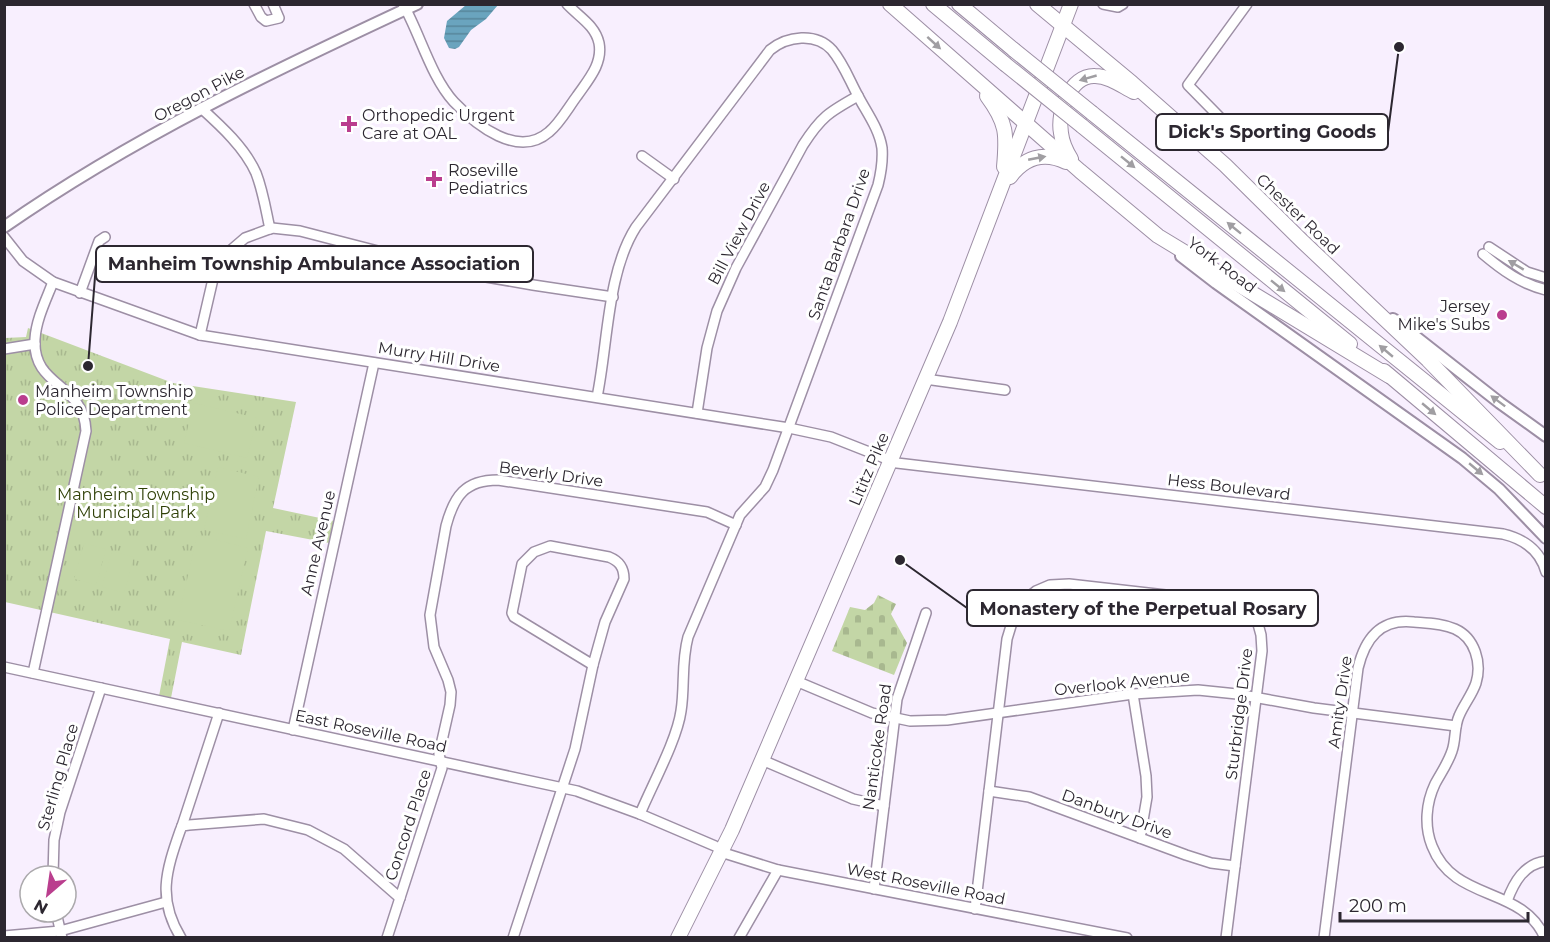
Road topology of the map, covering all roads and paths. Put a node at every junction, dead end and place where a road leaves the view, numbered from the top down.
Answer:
1 (254, 4) edge
2 (273, 4) edge
3 (417, 4) edge
4 (567, 4) edge
5 (890, 4) edge
6 (933, 4) edge
7 (959, 4) edge
8 (1037, 4) edge
9 (1103, 4) edge
10 (1124, 4) edge
11 (1246, 4) edge
12 (405, 7) edge
13 (1070, 7) edge
14 (1062, 25) junction
15 (1092, 50) junction
16 (971, 76) junction
17 (858, 96) junction
18 (1159, 106) junction
19 (201, 108) junction
20 (1026, 122) junction
21 (1243, 141) dead end
22 (642, 156) dead end
23 (1080, 171) junction
24 (674, 179) junction
25 (1002, 187) junction
26 (4, 228) edge
27 (270, 229) junction
28 (1158, 236) junction
29 (4, 237) edge
30 (105, 237) dead end
31 (1545, 278) edge
32 (1343, 281) junction
33 (53, 282) junction
34 (1545, 290) edge
35 (80, 292) junction
36 (613, 297) junction
37 (200, 335) junction
38 (35, 344) junction
39 (4, 349) edge
40 (374, 363) junction
41 (1389, 376) junction
42 (925, 379) junction
43 (1005, 390) dead end
44 (597, 397) junction
45 (697, 413) junction
46 (789, 428) junction
47 (1545, 436) edge
48 (890, 460) junction
49 (1543, 477) edge
50 (1545, 507) edge
51 (736, 525) junction
52 (1545, 538) edge
53 (1545, 572) edge
54 (926, 613) dead end
55 (593, 665) junction
56 (4, 667) edge
57 (33, 673) junction
58 (796, 681) junction
59 (101, 688) junction
60 (1133, 694) junction
61 (1257, 698) junction
62 (998, 712) junction
63 (219, 713) junction
64 (1353, 714) junction
65 (894, 718) junction
66 (1456, 726) junction
67 (293, 730) junction
68 (762, 760) junction
69 (441, 762) junction
70 (563, 788) junction
71 (989, 791) junction
72 (884, 806) junction
73 (640, 814) junction
74 (182, 826) junction
75 (1140, 838) junction
76 (723, 850) junction
77 (1545, 861) edge
78 (53, 864) edge
79 (1235, 866) junction
80 (778, 870) junction
81 (874, 889) junction
82 (400, 898) junction
83 (1507, 901) junction
84 (166, 902) junction
85 (975, 909) junction
86 (61, 934) edge
87 (4, 936) edge
88 (181, 938) edge
89 (387, 938) edge
90 (513, 938) edge
91 (678, 938) edge
92 (739, 938) edge
93 (1127, 938) edge
94 (1226, 938) edge
95 (1324, 938) edge
96 (1545, 938) edge

1 - 2 street
3 - 12 main road, Oregon Pike
4 - 12 street
5 -> 16 highway, York Road
6 -> 41 highway, bridge
49 -> 7 highway, bridge
8 - 14 highway, Chester Road
9 - 10 street
11 - 21 street
12 - 19 main road, Oregon Pike
13 - 14 highway, Lititz Pike
13 - 15 highway
14 - 15 highway, Chester Road
14 - 20 highway, Lititz Pike
15 - 18 highway, Chester Road
16 - 20 highway, York Road
16 - 25 highway
17 - 24 street, Santa Barbara Drive
17 - 45 street, Bill View Drive
17 - 46 street, Santa Barbara Drive
18 -> 23 highway
18 - 32 highway, Chester Road
19 - 26 main road, Oregon Pike
19 - 27 street
20 - 23 highway, York Road
20 - 25 highway, Lititz Pike
22 - 24 street
25 -> 23 highway
23 - 28 highway, York Road
24 - 36 street, Santa Barbara Drive
25 - 42 highway, Lititz Pike
27 - 36 street
27 - 37 street
28 - 41 highway
28 -> 52 main road, York Road
29 - 33 street, Murry Hill Drive
30 - 35 street
31 -> 34 street
47 -> 32 main road, Chester Road
32 - 49 highway
33 - 35 street, Murry Hill Drive
33 - 38 street
35 - 37 street, Murry Hill Drive
36 - 44 street, Santa Barbara Drive
37 - 40 street, Murry Hill Drive
38 - 39 street
38 - 57 street
40 - 44 street, Murry Hill Drive
40 - 67 street, Anne Avenue
41 -> 50 highway
42 - 43 street
42 - 48 highway, Lititz Pike
44 - 45 street, Murry Hill Drive
45 - 46 street, Murry Hill Drive
46 - 48 street, Murry Hill Drive
46 - 51 street, Santa Barbara Drive
48 - 53 street, Hess Boulevard
48 - 58 highway, Lititz Pike
51 - 69 street, Beverly Drive
51 - 73 street, Santa Barbara Drive
54 - 65 street, Nanticoke Road
55 - 55 street
55 - 70 street
56 - 57 street, East Roseville Road
57 - 59 street, East Roseville Road
58 - 65 street, Overlook Avenue
58 - 68 highway, Lititz Pike
59 - 63 street, East Roseville Road
59 - 78 street, Sterling Place
60 - 61 street, Overlook Avenue
60 - 62 street, Overlook Avenue
60 - 75 street
61 - 62 street, Sturbridge Drive
61 - 64 street, Overlook Avenue
61 - 79 street, Sturbridge Drive
62 - 65 street, Overlook Avenue
62 - 71 street, Sturbridge Drive
63 - 67 street, East Roseville Road
63 - 74 street
64 - 66 street, Overlook Avenue
64 - 66 street, Amity Drive
64 - 95 street, Amity Drive
65 - 72 street, Nanticoke Road
66 - 83 street, Amity Drive
67 - 69 street, East Roseville Road
68 - 72 street
68 - 76 highway, Lititz Pike
69 - 70 street, East Roseville Road
69 - 82 street, Concord Place
70 - 73 street, East Roseville Road
70 - 90 street
71 - 75 street, Danbury Drive
71 - 85 street, Sturbridge Drive
72 - 81 street, Nanticoke Road
73 - 76 street, East Roseville Road
74 - 82 street
74 - 84 street
75 - 79 street, Danbury Drive
76 - 80 street, West Roseville Road
76 - 91 highway, Lititz Pike
77 - 83 street
79 - 94 street, Sturbridge Drive
80 - 81 street, West Roseville Road
80 - 92 street
81 - 85 street, West Roseville Road
82 - 89 street, Concord Place
83 - 96 street, Amity Drive
84 - 86 street
84 - 88 street
85 - 93 street, West Roseville Road
86 - 87 street

